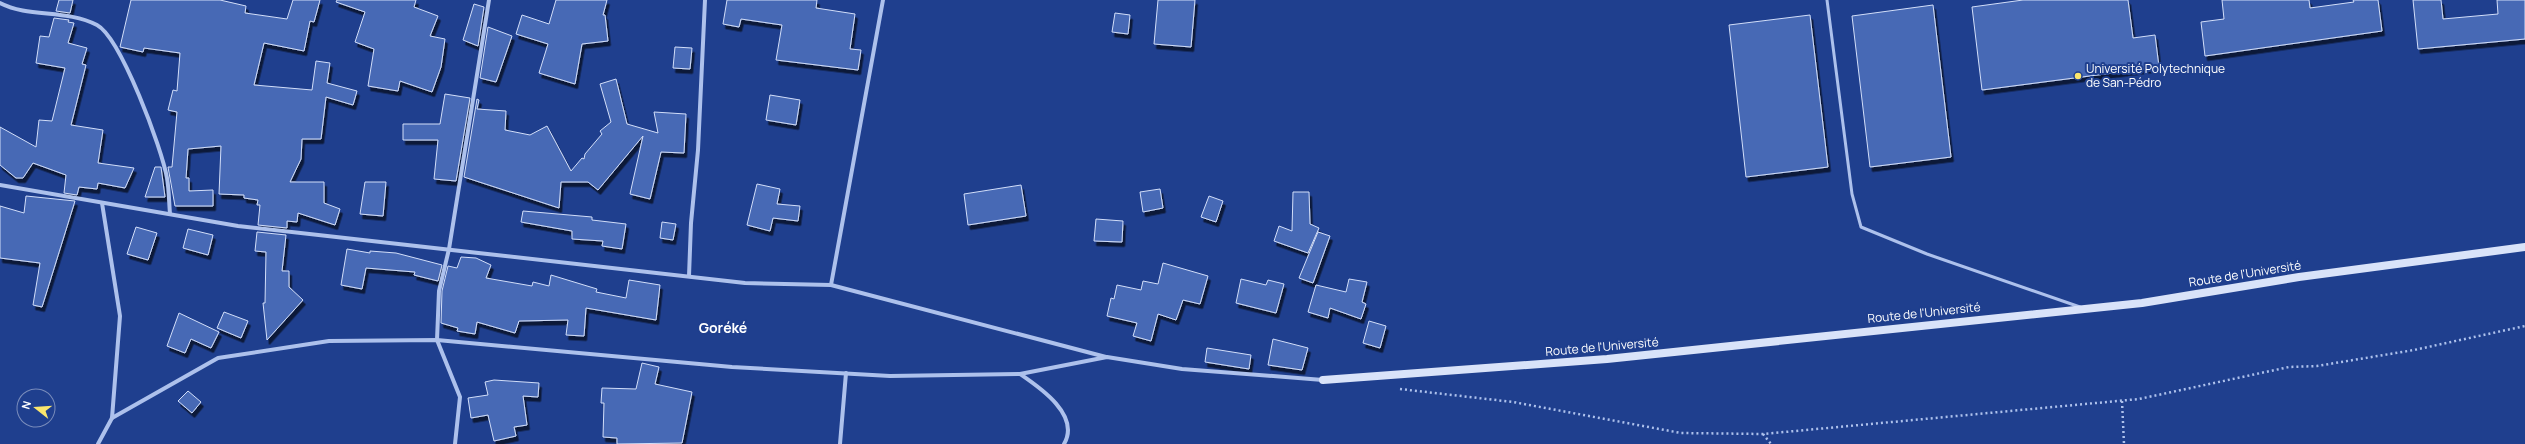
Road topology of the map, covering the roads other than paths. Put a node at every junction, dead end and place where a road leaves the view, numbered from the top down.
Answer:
1 (489, 0) edge
2 (705, 0) edge
3 (883, 0) edge
4 (1827, 0) edge
5 (0, 3) edge
6 (0, 185) edge
7 (102, 203) junction
8 (170, 214) junction
9 (2525, 247) edge
10 (449, 249) junction
11 (689, 276) junction
12 (832, 285) junction
13 (2086, 308) junction
14 (437, 340) junction
15 (1107, 357) junction
16 (846, 373) junction
17 (1020, 374) junction
18 (1323, 380) joint
19 (112, 418) junction
20 (98, 444) edge
21 (455, 444) edge
22 (840, 444) edge
23 (1064, 444) edge

1 - 10 street
2 - 11 street
3 - 12 street
4 - 13 lane
5 - 8 street
6 - 7 street
7 - 8 street
7 - 19 street
8 - 10 street
9 - 13 street, Route de l'Université
10 - 11 street
10 - 14 street
11 - 12 street
12 - 15 street
13 - 18 street, Route de l'Université
14 - 16 street
14 - 19 street
14 - 21 street
15 - 17 street
15 - 18 street
16 - 17 street
16 - 22 street
17 - 23 street
19 - 20 street

